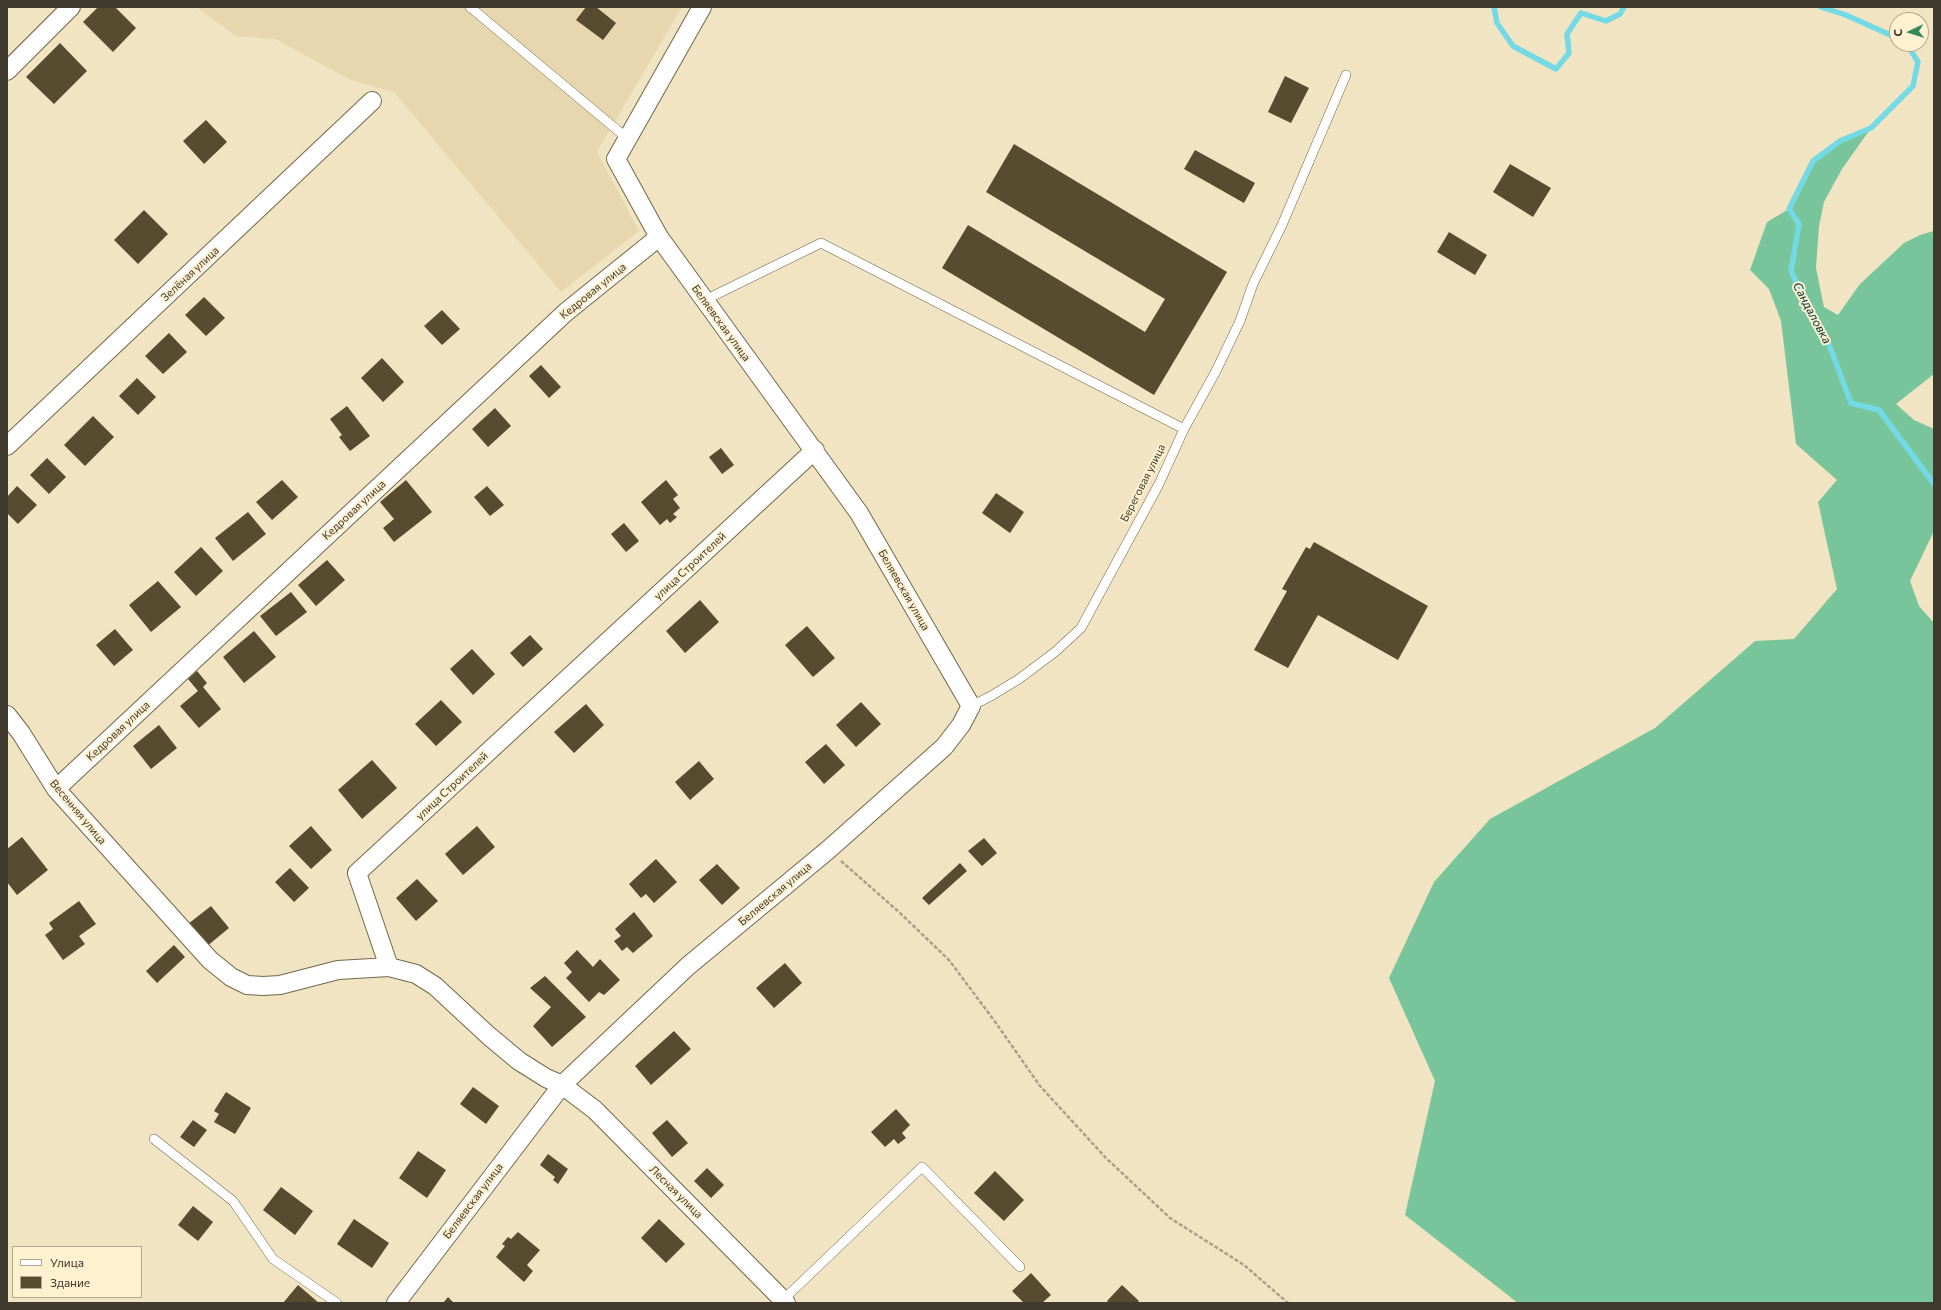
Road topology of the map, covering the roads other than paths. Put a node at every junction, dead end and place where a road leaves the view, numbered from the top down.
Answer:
1 (71, 7) edge
2 (470, 7) edge
3 (702, 7) edge
4 (7, 72) edge
5 (1346, 75) dead end
6 (372, 102) dead end
7 (628, 139) junction
8 (659, 238) junction
9 (705, 300) junction
10 (1184, 429) junction
11 (7, 446) edge
12 (815, 450) junction
13 (971, 706) junction
14 (7, 716) edge
15 (56, 789) junction
16 (390, 967) junction
17 (557, 1092) junction
18 (154, 1139) dead end
19 (1020, 1267) dead end
20 (785, 1301) edge
21 (337, 1303) edge
22 (396, 1303) edge

1 - 4 street
2 - 7 lane
3 - 7 street, Беляевская улица
5 - 10 lane, Береговая улица
6 - 11 street, Зелёная улица
7 - 8 street, Беляевская улица
8 - 9 street, Беляевская улица
8 - 15 street, Кедровая улица
9 - 10 lane
9 - 12 street, Беляевская улица
10 - 13 lane, Береговая улица
12 - 13 street, Беляевская улица
12 - 16 street, улица Строителей
13 - 17 street, Беляевская улица
14 - 15 street, Весенняя улица
15 - 16 street, Весенняя улица
16 - 17 street, Лесная улица
17 - 20 street, Лесная улица
17 - 22 street, Беляевская улица
18 - 21 lane
19 - 20 lane

